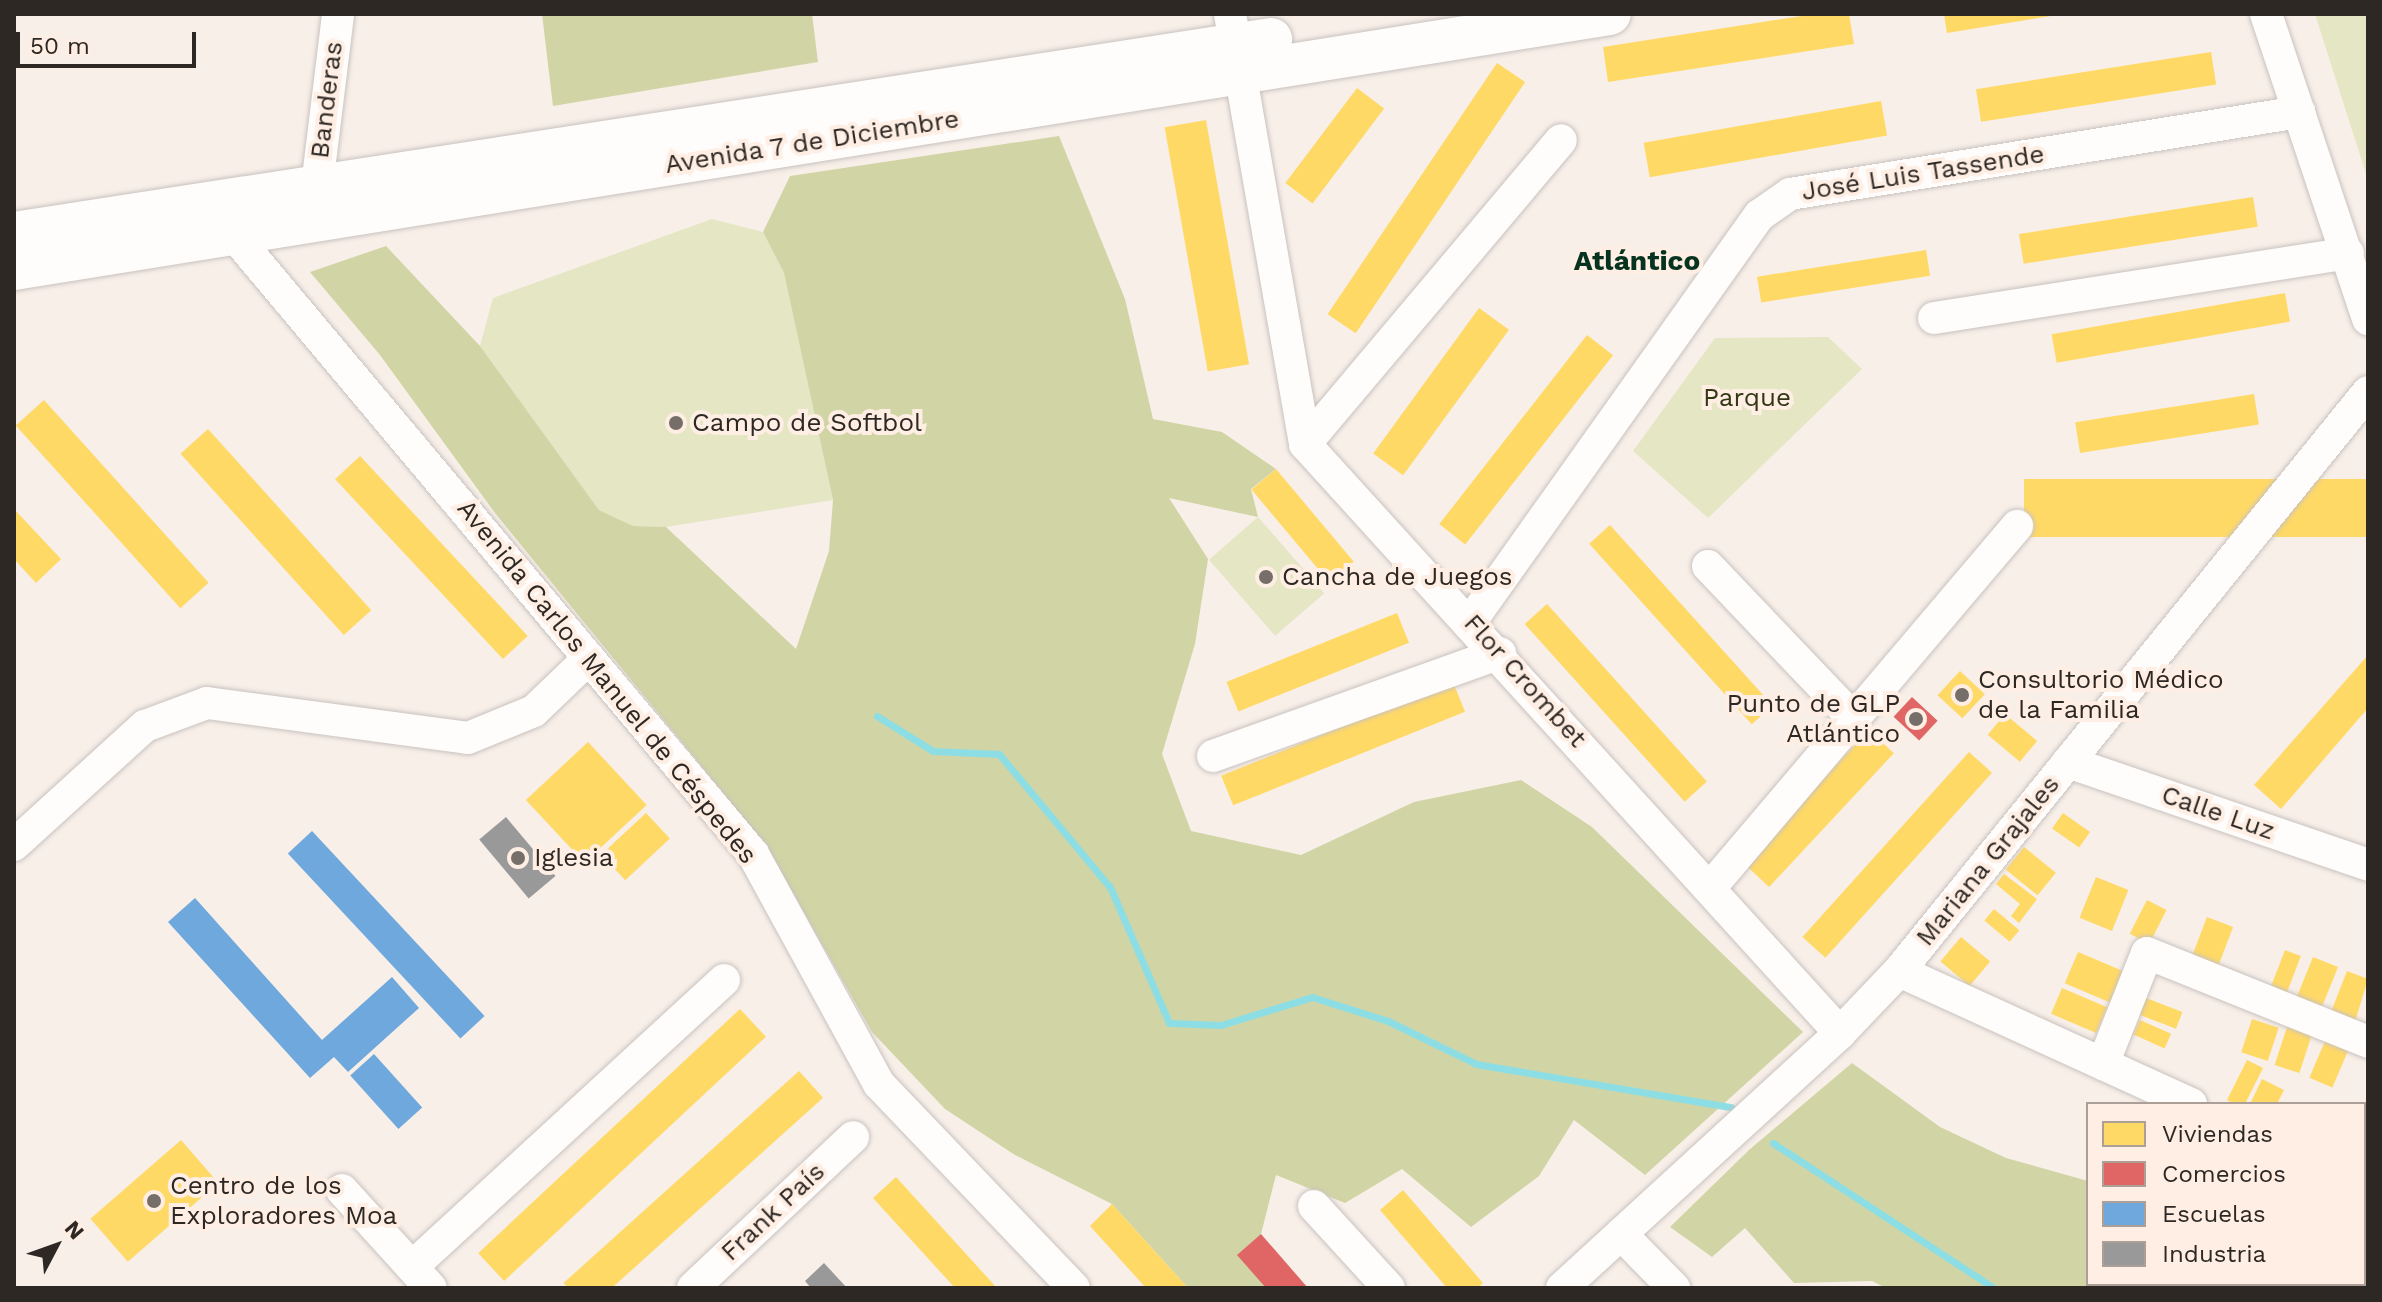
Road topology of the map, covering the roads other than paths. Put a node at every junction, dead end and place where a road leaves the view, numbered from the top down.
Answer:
1 (338, 14) edge
2 (1430, 14) edge
3 (1610, 14) edge
4 (2266, 14) edge
5 (1236, 44) edge
6 (2299, 112) junction
7 (1561, 140) dead end
8 (317, 186) junction
9 (203, 204) junction
10 (14, 233) edge
11 (236, 234) junction
12 (2348, 253) junction
13 (14, 269) edge
14 (1934, 318) dead end
15 (2368, 319) edge
16 (2368, 392) edge
17 (1305, 444) junction
18 (2017, 526) dead end
19 (1708, 566) dead end
20 (1471, 621) junction
21 (1500, 653) junction
22 (589, 658) junction
23 (1853, 718) junction
24 (1213, 756) dead end
25 (2068, 762) junction
26 (14, 845) edge
27 (2368, 865) edge
28 (1710, 888) junction
29 (1899, 971) junction
30 (724, 980) dead end
31 (1840, 1033) junction
32 (2368, 1042) edge
33 (2103, 1064) junction
34 (2187, 1102) edge
35 (853, 1137) dead end
36 (342, 1190) dead end
37 (1314, 1206) dead end
38 (1621, 1234) junction
39 (422, 1278) edge
40 (693, 1288) edge
41 (1074, 1288) edge
42 (1389, 1288) edge
43 (1562, 1288) edge
44 (1674, 1288) edge

1 - 8 street, Banderas
2 - 5 main road, Avenida 7 de Diciembre
3 - 5 main road, Avenida 7 de Diciembre
4 - 6 street
5 - 8 main road, Avenida 7 de Diciembre
5 - 11 main road, Avenida 7 de Diciembre
5 - 17 street
6 - 12 street
6 - 20 street, José Luis Tassende
7 - 17 street
8 - 9 main road, Avenida 7 de Diciembre
9 - 10 main road, Avenida 7 de Diciembre
9 - 11 street, Avenida Carlos Manuel de Céspedes
11 - 13 main road, Avenida 7 de Diciembre
11 - 22 street, Avenida Carlos Manuel de Céspedes
12 - 14 street
12 - 15 street
16 - 25 street, Mariana Grajales
17 - 20 street, Flor Crombet
18 - 23 street
19 - 23 street
20 - 21 street, Flor Crombet
21 - 24 street
21 - 28 street, Flor Crombet
22 - 26 street
22 - 41 street, Avenida Carlos Manuel de Céspedes
23 - 28 street
25 - 27 street, Calle Luz
25 - 29 street, Mariana Grajales
28 - 31 street, Flor Crombet
29 - 31 street, Mariana Grajales
29 - 33 street
30 - 39 street
31 - 38 street, Mariana Grajales
32 - 33 street
33 - 34 street
35 - 40 street, Frank País
36 - 39 street
37 - 42 street
38 - 43 street, Mariana Grajales
38 - 44 street

